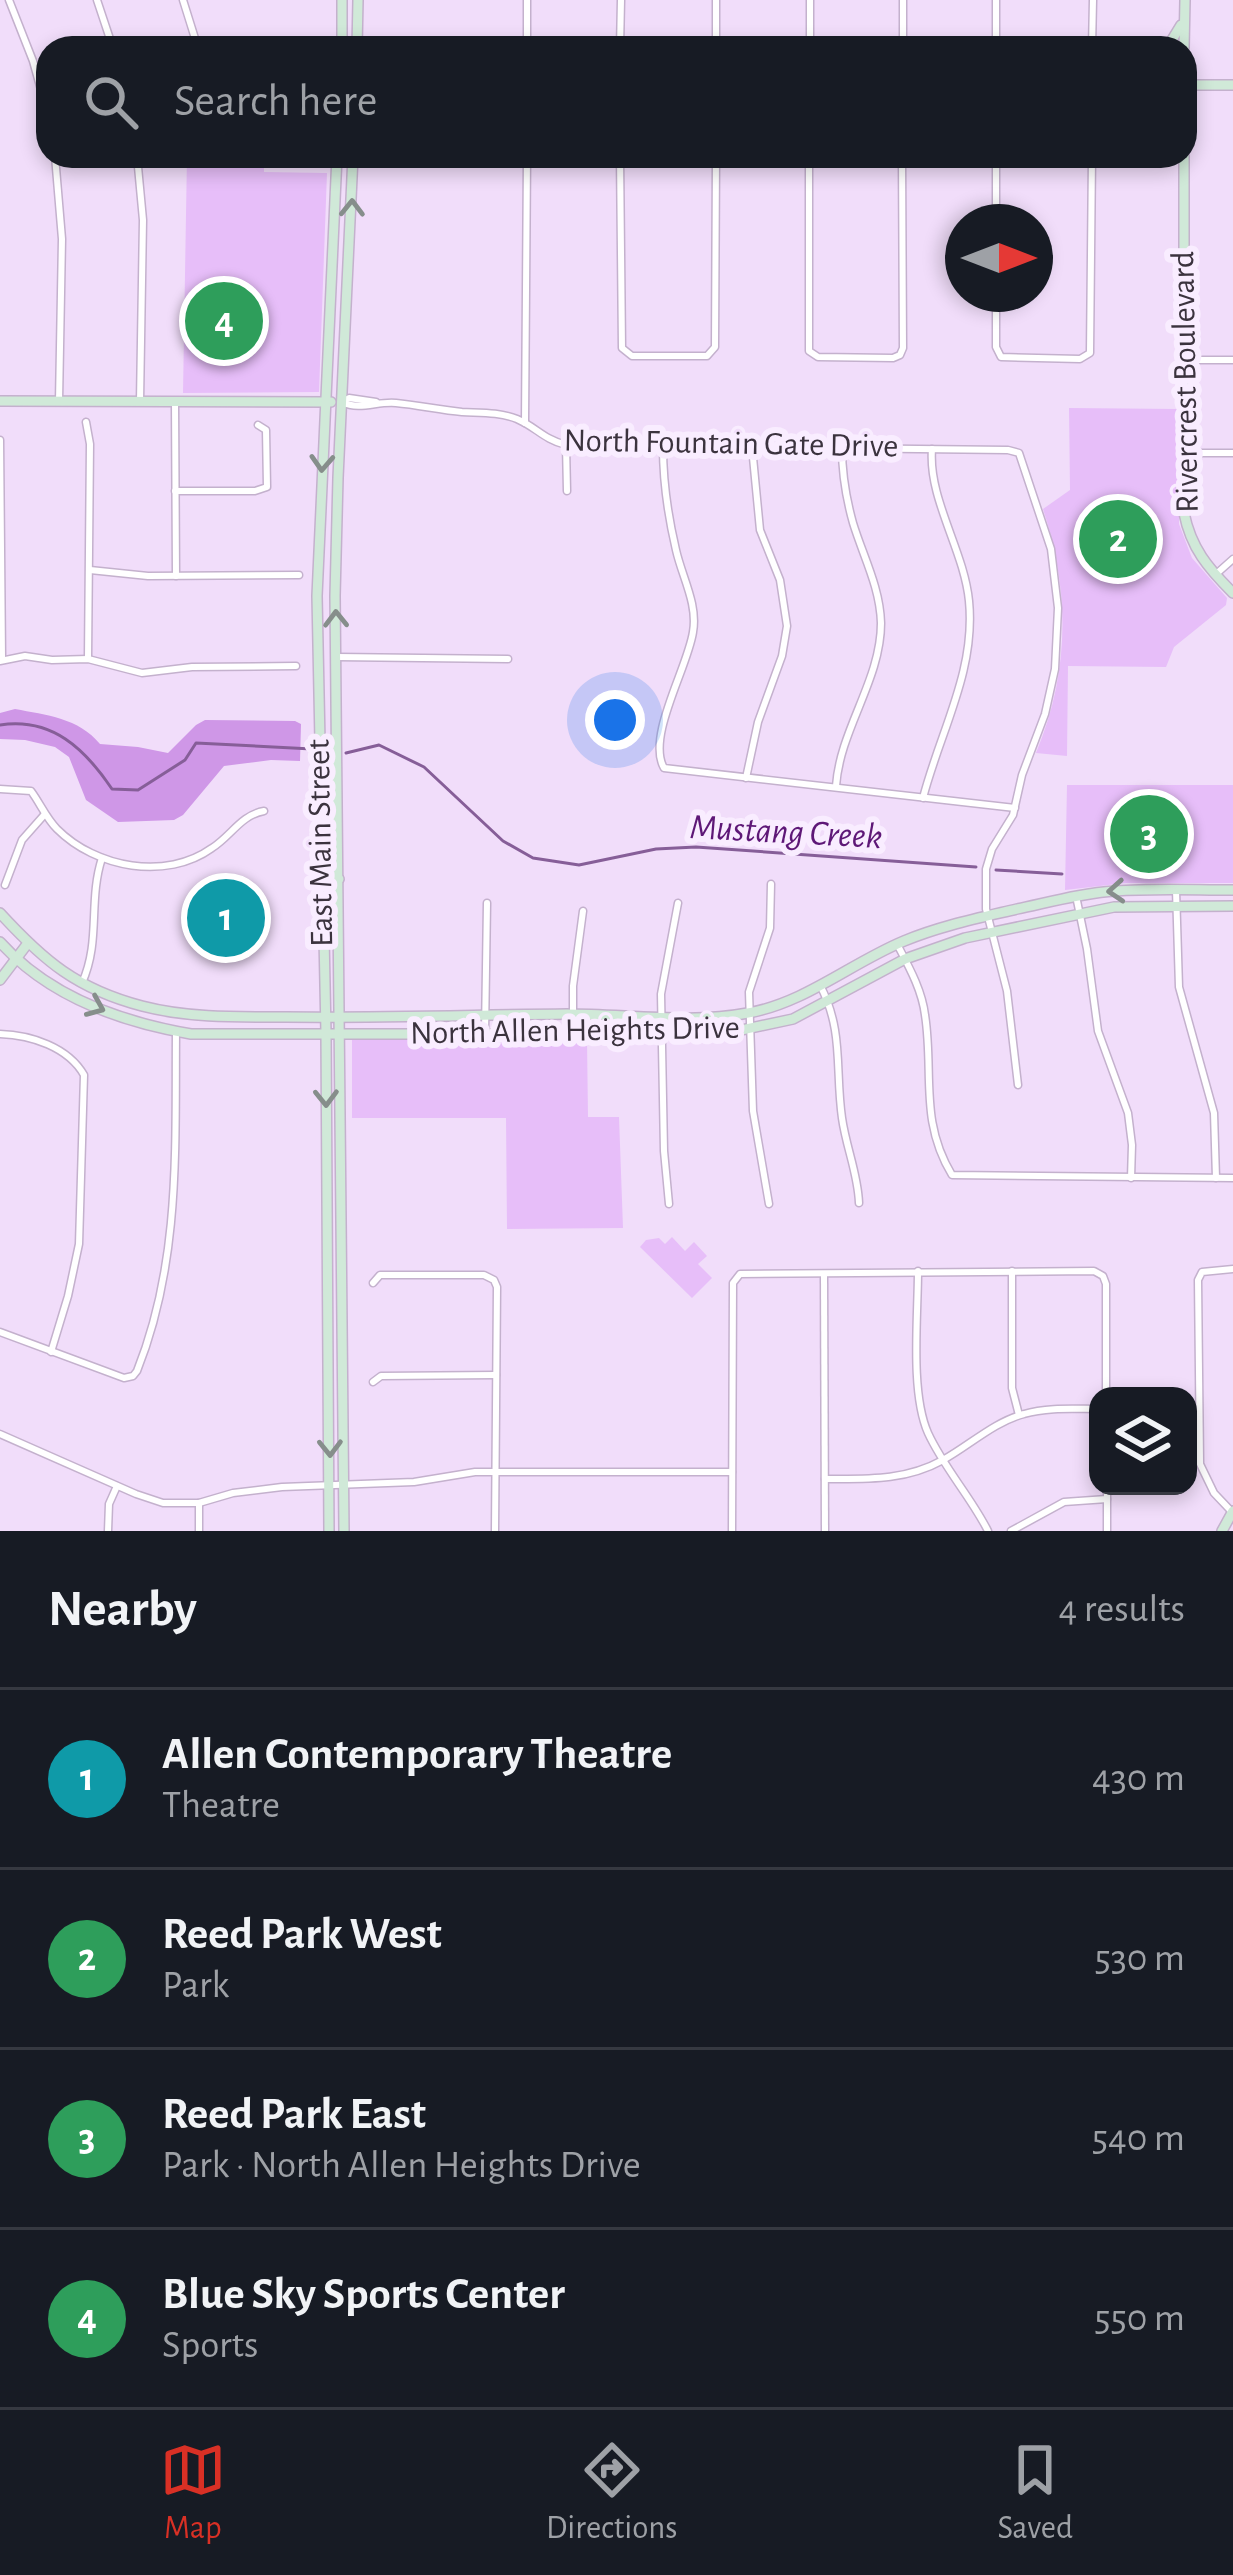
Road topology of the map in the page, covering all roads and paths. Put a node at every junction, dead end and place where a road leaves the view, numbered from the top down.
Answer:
1 (9, 0) edge
2 (97, 0) edge
3 (184, 0) edge
4 (342, 0) edge
5 (358, 0) edge
6 (527, 0) edge
7 (620, 0) edge
8 (716, 0) edge
9 (810, 0) edge
10 (903, 0) edge
11 (996, 0) edge
12 (1093, 0) edge
13 (1185, 0) edge
14 (1185, 14) junction
15 (109, 36) edge
16 (194, 36) edge
17 (342, 36) edge
18 (357, 36) edge
19 (527, 36) edge
20 (620, 36) edge
21 (716, 36) edge
22 (810, 36) edge
23 (903, 36) edge
24 (996, 36) edge
25 (1092, 36) edge
26 (1173, 36) edge
27 (1184, 36) edge
28 (36, 72) edge
29 (1197, 85) edge
30 (1233, 86) edge
31 (57, 168) edge
32 (138, 168) edge
33 (337, 168) edge
34 (353, 168) edge
35 (527, 168) edge
36 (620, 168) edge
37 (716, 168) edge
38 (809, 168) edge
39 (902, 168) edge
40 (996, 168) edge
41 (1091, 168) edge
42 (1184, 168) edge
43 (996, 204) edge
44 (334, 259) junction
45 (350, 259) junction
46 (996, 312) edge
47 (1184, 360) junction
48 (1233, 360) edge
49 (0, 400) edge
50 (59, 401) junction
51 (140, 401) junction
52 (175, 401) junction
53 (326, 402) junction
54 (342, 402) junction
55 (86, 422) dead end
56 (525, 423) junction
57 (258, 425) dead end
58 (0, 440) edge
59 (566, 445) junction
60 (663, 447) junction
61 (752, 448) junction
62 (842, 448) junction
63 (932, 449) junction
64 (1184, 453) junction
65 (1233, 453) edge
66 (175, 491) junction
67 (567, 491) dead end
68 (1233, 559) edge
69 (90, 570) junction
70 (0, 574) edge
71 (299, 574) dead end
72 (1215, 575) junction
73 (176, 576) junction
74 (1233, 593) edge
75 (336, 657) junction
76 (88, 659) junction
77 (508, 659) dead end
78 (1, 660) edge
79 (296, 666) dead end
80 (746, 778) junction
81 (836, 787) junction
82 (0, 789) edge
83 (923, 798) junction
84 (320, 799) junction
85 (1015, 808) junction
86 (264, 811) dead end
87 (45, 814) junction
88 (102, 858) junction
89 (322, 878) junction
90 (339, 878) junction
91 (771, 884) dead end
92 (5, 885) dead end
93 (1176, 890) junction
94 (1233, 890) edge
95 (1076, 896) junction
96 (487, 903) dead end
97 (677, 903) dead end
98 (1176, 905) junction
99 (1233, 906) edge
100 (583, 911) dead end
101 (0, 913) edge
102 (1079, 913) junction
103 (988, 916) junction
104 (992, 932) junction
105 (0, 942) edge
106 (28, 943) junction
107 (897, 944) junction
108 (339, 947) junction
109 (14, 958) junction
110 (905, 959) junction
111 (0, 980) edge
112 (82, 982) junction
113 (820, 986) junction
114 (828, 1001) junction
115 (178, 1013) junction
116 (749, 1013) junction
117 (572, 1014) junction
118 (485, 1015) junction
119 (662, 1016) junction
120 (325, 1018) junction
121 (339, 1018) junction
122 (750, 1030) junction
123 (176, 1031) junction
124 (340, 1032) junction
125 (326, 1033) junction
126 (485, 1033) junction
127 (0, 1034) edge
128 (573, 1034) junction
129 (662, 1034) junction
130 (1018, 1084) dead end
131 (1131, 1178) junction
132 (1216, 1178) junction
133 (1233, 1178) edge
134 (341, 1201) junction
135 (327, 1202) junction
136 (860, 1203) dead end
137 (669, 1204) dead end
138 (769, 1204) dead end
139 (1233, 1269) edge
140 (919, 1271) junction
141 (1012, 1271) junction
142 (824, 1274) junction
143 (373, 1283) dead end
144 (328, 1296) junction
145 (0, 1333) edge
146 (51, 1352) junction
147 (343, 1375) junction
148 (496, 1375) junction
149 (373, 1382) dead end
150 (1106, 1387) edge
151 (1089, 1408) edge
152 (1199, 1409) joint
153 (1019, 1415) junction
154 (0, 1434) edge
155 (943, 1460) junction
156 (495, 1471) junction
157 (732, 1472) junction
158 (825, 1479) junction
159 (345, 1484) junction
160 (330, 1485) junction
161 (117, 1486) junction
162 (1107, 1495) edge
163 (1107, 1499) junction
164 (199, 1503) junction
165 (1233, 1512) edge
166 (108, 1531) edge
167 (199, 1531) edge
168 (329, 1531) edge
169 (344, 1531) edge
170 (495, 1531) edge
171 (732, 1531) edge
172 (825, 1531) edge
173 (988, 1531) edge
174 (1011, 1531) edge
175 (1107, 1531) edge
176 (1222, 1531) edge

1 - 28 street
2 - 15 street
3 - 16 street
4 - 17 main road
5 - 18 main road
6 - 19 street
7 - 20 street
8 - 21 street
9 - 22 street
10 - 23 street
11 - 24 street
12 - 25 street
13 - 14 main road
14 - 26 main road
14 - 27 main road
29 - 30 main road
31 - 50 street
32 - 51 street
33 - 44 main road, East Main Street
45 -> 34 main road, East Main Street
35 - 56 street
36 - 37 street
38 - 39 street
40 - 43 street
41 - 46 street
42 - 47 main road, Rivercrest Boulevard
44 - 45 main road
44 - 53 main road, East Main Street
45 - 54 main road, East Main Street
47 - 48 street
47 - 64 main road, Rivercrest Boulevard
49 - 50 main road
50 - 51 main road
51 - 52 main road
52 - 53 main road
52 - 66 street
53 - 54 main road
53 -> 84 main road, East Main Street
54 - 56 street, North Fountain Gate Drive
75 -> 54 main road, East Main Street
55 - 69 street
56 - 59 street, North Fountain Gate Drive
57 - 66 street
58 - 70 street
59 - 60 street, North Fountain Gate Drive
59 - 67 street
60 - 61 street, North Fountain Gate Drive
60 - 80 street
61 - 62 street, North Fountain Gate Drive
61 - 80 street
62 - 63 street, North Fountain Gate Drive
62 - 81 street
63 - 83 street
63 - 85 street, North Fountain Gate Drive
64 - 65 street
64 - 72 main road, Rivercrest Boulevard
66 - 73 street
68 - 72 street
69 - 73 street
69 - 76 street
70 - 78 street
71 - 73 street
72 - 74 main road, Rivercrest Boulevard
75 - 77 street
75 - 90 main road, East Main Street
76 - 78 street
76 - 79 street
80 - 81 street
81 - 83 street
82 - 87 street
83 - 85 street
84 - 89 main road, East Main Street
84 - 90 main road
85 - 103 street
86 - 88 street
87 - 88 street
87 - 92 street
88 - 112 street
89 - 108 main road
89 - 120 main road, East Main Street
90 - 108 main road, East Main Street
91 - 116 street
93 - 94 main road, North Allen Heights Drive
93 -> 95 main road, North Allen Heights Drive
93 - 98 street
95 - 102 street
95 - 103 main road, North Allen Heights Drive
96 - 118 street
97 - 119 street
98 - 99 main road, North Allen Heights Drive
98 - 102 main road, North Allen Heights Drive
98 - 132 street
100 - 117 street
101 - 106 main road, North Allen Heights Drive
102 - 104 main road, North Allen Heights Drive
102 - 131 street
103 - 104 street
103 - 107 main road, North Allen Heights Drive
104 - 110 main road, North Allen Heights Drive
104 - 130 street
105 - 109 main road, North Allen Heights Drive
106 - 109 main road
106 - 112 main road, North Allen Heights Drive
107 - 110 street
107 - 113 main road, North Allen Heights Drive
108 - 121 main road, East Main Street
109 - 111 main road
109 -> 123 main road, North Allen Heights Drive
110 - 114 main road, North Allen Heights Drive
110 - 131 street
112 - 115 main road, North Allen Heights Drive
113 - 114 street
113 - 116 main road, North Allen Heights Drive
114 - 122 main road, North Allen Heights Drive
114 - 136 street
115 - 120 main road, North Allen Heights Drive
115 - 123 main road
116 - 119 main road, North Allen Heights Drive
116 - 122 street
117 - 118 main road, North Allen Heights Drive
117 - 119 main road, North Allen Heights Drive
117 - 128 street
118 - 121 main road, North Allen Heights Drive
118 - 126 street
119 - 129 street
120 - 121 main road, North Allen Heights Drive
120 - 125 main road, East Main Street
121 - 124 main road, East Main Street
122 - 129 main road, North Allen Heights Drive
122 - 138 street
123 - 125 main road, North Allen Heights Drive
123 - 146 street
124 - 125 main road, North Allen Heights Drive
124 - 126 main road, North Allen Heights Drive
124 - 134 main road, East Main Street
125 -> 135 main road, East Main Street
126 - 128 main road, North Allen Heights Drive
127 - 146 street
128 - 129 main road, North Allen Heights Drive
129 - 137 street
131 - 132 street
132 - 133 street
134 - 135 main road
134 - 147 main road, East Main Street
135 - 144 main road, East Main Street
139 - 152 street
140 - 141 street
140 - 142 street
140 - 155 street
141 - 150 street
141 - 153 street
142 - 157 street
142 - 158 street
143 - 148 street
144 - 147 main road
144 -> 160 main road, East Main Street
145 - 146 street
147 - 159 main road, East Main Street
148 - 149 street
148 - 156 street
151 - 153 street
152 - 165 street
153 - 155 street
154 - 161 street
155 - 158 street
155 - 173 street
156 - 157 street
156 - 159 street
156 - 170 street
157 - 171 street
158 - 172 street
159 - 160 street
159 - 169 main road, East Main Street
160 - 164 street
160 - 168 main road, East Main Street
161 - 164 street
161 - 166 street
162 - 163 street
163 - 174 street
163 - 175 street
164 - 167 street
165 - 176 main road

